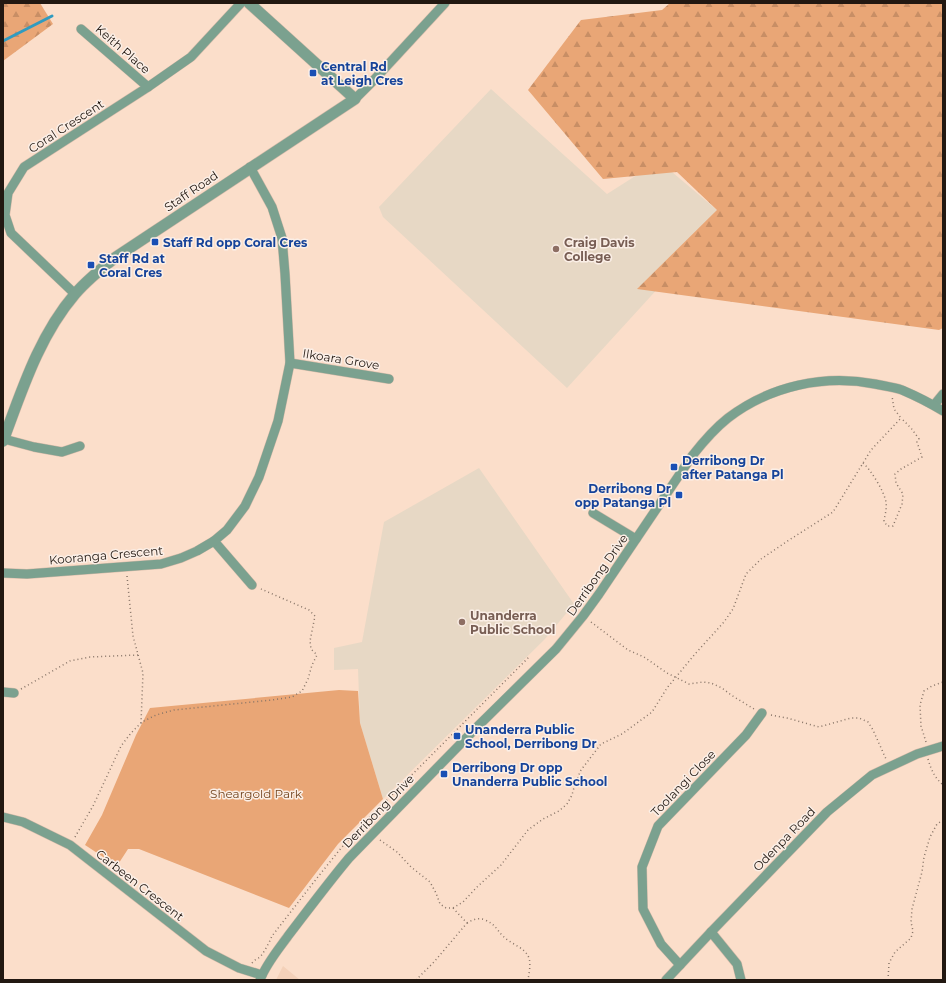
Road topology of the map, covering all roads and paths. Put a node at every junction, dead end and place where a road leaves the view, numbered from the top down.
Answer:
1 (241, 3) edge
2 (249, 3) edge
3 (442, 4) edge
4 (81, 29) dead end
5 (148, 88) junction
6 (355, 99) junction
7 (250, 168) junction
8 (75, 294) junction
9 (290, 363) junction
10 (389, 379) dead end
11 (894, 388) junction
12 (943, 394) edge
13 (934, 405) junction
14 (943, 411) edge
15 (902, 418) junction
16 (4, 440) edge
17 (80, 446) dead end
18 (862, 463) junction
19 (593, 513) dead end
20 (636, 539) junction
21 (214, 542) junction
22 (126, 566) junction
23 (3, 572) edge
24 (252, 585) joint
25 (583, 616) junction
26 (138, 655) junction
27 (676, 677) junction
28 (943, 682) edge
29 (3, 692) edge
30 (14, 693) joint
31 (762, 714) junction
32 (141, 723) junction
33 (943, 746) edge
34 (928, 750) junction
35 (890, 767) junction
36 (943, 785) edge
37 (3, 817) edge
38 (943, 820) edge
39 (372, 834) junction
40 (70, 845) junction
41 (453, 908) junction
42 (467, 923) junction
43 (711, 932) junction
44 (680, 965) junction
45 (261, 977) edge
46 (416, 980) edge
47 (528, 980) edge
48 (666, 980) edge
49 (741, 980) edge
50 (888, 980) edge

1 - 5 street, Coral Crescent
2 - 6 street
3 - 6 street, Staff Road
4 - 5 street, Keith Place
5 - 8 street, Coral Crescent
6 - 7 street, Staff Road
7 - 8 street, Staff Road
7 - 9 street, Kooranga Crescent
8 - 16 street, Staff Road
9 - 10 street, Ilkoara Grove
9 - 21 street, Kooranga Crescent
11 - 13 street, Derribong Drive
11 - 15 path
11 - 20 street, Derribong Drive
12 - 13 street
13 - 14 street, Derribong Drive
15 - 18 path
15 - 18 path
16 - 17 street
18 - 27 path
19 - 20 street
20 - 25 street, Derribong Drive
21 - 22 street, Kooranga Crescent
21 - 24 street
22 - 23 street, Kooranga Crescent
22 - 26 path
24 - 32 path
25 - 27 path
25 - 39 street, Derribong Drive
26 - 30 path
26 - 32 path
27 - 31 path
27 - 41 path
28 - 34 path
29 - 30 street
31 - 35 path
31 - 44 street, Toolangi Close
32 - 40 path
33 - 34 street, Odenpa Road
34 - 35 street, Odenpa Road
34 - 36 path
35 - 43 street, Odenpa Road
37 - 40 street, Carbeen Crescent
38 - 50 path
39 - 41 path
39 - 45 street, Derribong Drive
40 - 45 street, Carbeen Crescent
41 - 42 path
42 - 46 path
42 - 47 path
43 - 44 street, Odenpa Road
43 - 49 street
44 - 48 street, Odenpa Road

